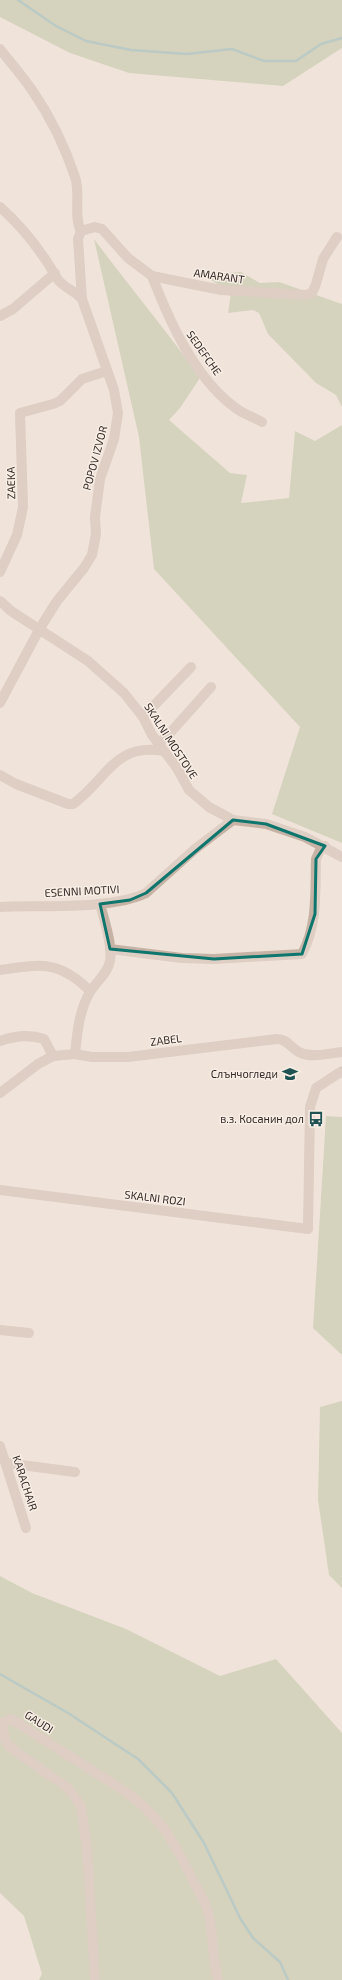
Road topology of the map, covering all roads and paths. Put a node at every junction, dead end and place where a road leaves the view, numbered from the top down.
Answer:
1 (0, 49) edge
2 (0, 207) edge
3 (81, 231) junction
4 (337, 237) dead end
5 (55, 273) junction
6 (152, 276) junction
7 (82, 299) junction
8 (0, 316) edge
9 (107, 370) junction
10 (262, 422) dead end
11 (0, 572) edge
12 (0, 600) edge
13 (40, 628) junction
14 (191, 667) dead end
15 (211, 687) dead end
16 (0, 703) edge
17 (143, 717) junction
18 (161, 747) junction
19 (0, 775) edge
20 (233, 820) junction
21 (326, 846) junction
22 (342, 857) edge
23 (100, 904) junction
24 (0, 907) edge
25 (110, 949) junction
26 (0, 970) edge
27 (90, 991) junction
28 (0, 1042) edge
29 (342, 1052) edge
30 (75, 1054) junction
31 (53, 1056) junction
32 (342, 1071) edge
33 (0, 1092) edge
34 (0, 1190) edge
35 (0, 1330) edge
36 (29, 1333) dead end
37 (0, 1446) edge
38 (6, 1463) junction
39 (75, 1472) dead end
40 (26, 1528) dead end
41 (95, 1980) edge
42 (218, 1980) edge

1 - 3 street, POPOV IZVOR
2 - 5 street
3 - 6 street, AMARANT
3 - 7 street, POPOV IZVOR
4 - 6 street, AMARANT
5 - 7 street
5 - 8 street
6 - 10 street, SEDEFCHE
7 - 9 street, POPOV IZVOR
9 - 11 street, ZAEKA
9 - 13 street, POPOV IZVOR
12 - 13 street, SKALNI MOSTOVE
13 - 16 street, POPOV IZVOR
13 - 17 street, SKALNI MOSTOVE
14 - 17 street
15 - 18 street
17 - 18 street, SKALNI MOSTOVE
18 - 19 street
18 - 20 street, SKALNI MOSTOVE
20 - 21 street, SKALNI MOSTOVE
20 - 23 street, ESENNI MOTIVI
21 - 22 street, SKALNI MOSTOVE
21 - 25 street
23 - 24 street, ESENNI MOTIVI
23 - 25 street
25 - 27 street
26 - 27 street
27 - 30 street
28 - 31 street
29 - 30 street, ZABEL
30 - 31 street, ZABEL
31 - 33 street, ZABEL
32 - 34 street, SKALNI ROZI
35 - 36 street
37 - 38 street, KARACHAIR
38 - 39 street
38 - 40 street, KARACHAIR
41 - 42 street, GAUDI

